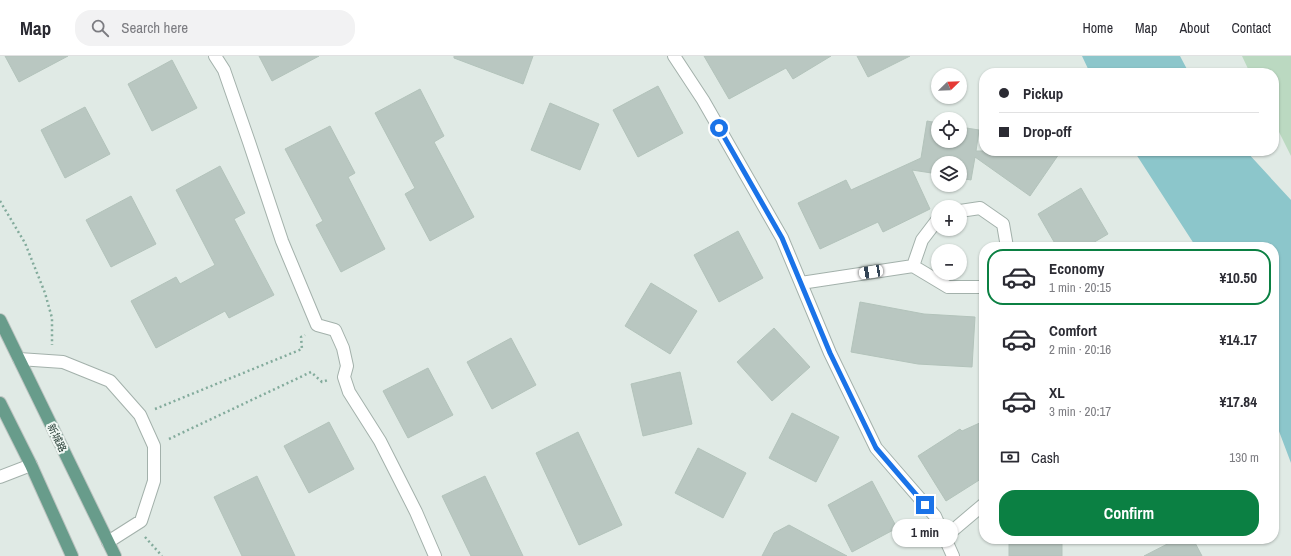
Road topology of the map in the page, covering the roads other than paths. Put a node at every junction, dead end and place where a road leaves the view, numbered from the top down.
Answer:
1 (215, 56) edge
2 (674, 56) edge
3 (967, 210) edge
4 (931, 228) edge
5 (1006, 242) edge
6 (913, 266) junction
7 (801, 283) junction
8 (979, 287) edge
9 (0, 320) edge
10 (19, 359) junction
11 (0, 403) edge
12 (31, 465) junction
13 (0, 477) edge
14 (979, 508) edge
15 (945, 537) junction
16 (108, 542) junction
17 (72, 556) edge
18 (114, 556) edge
19 (435, 556) edge
20 (953, 556) edge

1 - 19 street
2 - 7 street
3 - 5 street
4 - 6 street
6 - 7 street
6 - 8 street
7 - 15 street
9 - 10 main road, 新城路
10 - 16 main road, 新城路
10 - 16 street
11 - 12 main road
12 - 13 street
12 - 17 main road
14 - 15 street
15 - 20 street
16 - 18 main road, 新城路

